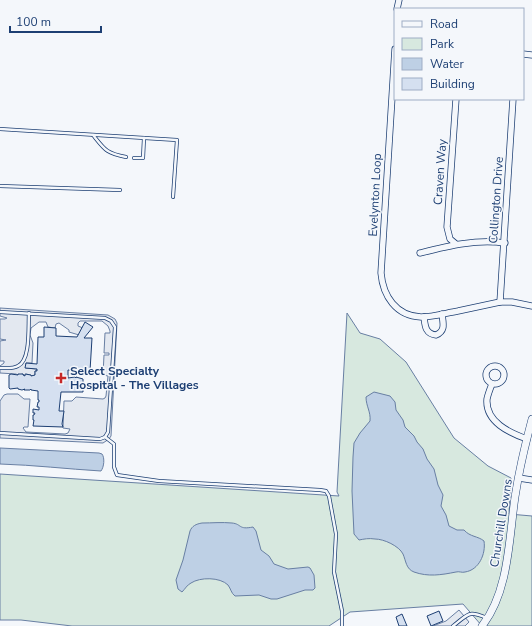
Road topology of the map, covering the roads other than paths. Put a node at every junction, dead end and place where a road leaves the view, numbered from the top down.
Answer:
1 (394, 65) edge
2 (456, 100) edge
3 (513, 100) edge
4 (0, 129) edge
5 (92, 135) junction
6 (144, 138) junction
7 (126, 157) dead end
8 (134, 158) dead end
9 (0, 186) edge
10 (120, 190) dead end
11 (173, 197) dead end
12 (505, 243) junction
13 (456, 244) junction
14 (420, 253) dead end
15 (500, 302) junction
16 (532, 306) edge
17 (0, 312) edge
18 (29, 313) junction
19 (442, 314) junction
20 (424, 317) junction
21 (0, 368) edge
22 (492, 384) dead end
23 (532, 419) edge
24 (0, 433) edge
25 (105, 437) junction
26 (527, 439) junction
27 (518, 478) junction
28 (532, 480) edge
29 (488, 618) junction
30 (342, 626) edge
31 (453, 626) edge
32 (482, 626) edge

1 - 20 street, Evelynton Loop
2 - 13 street, Craven Way
3 - 12 street, Collington Drive
4 - 5 lane
5 - 6 lane
5 - 7 lane
6 - 8 lane
6 - 11 lane
9 - 10 lane
12 - 13 street
12 - 15 street, Collington Drive
13 - 14 street
15 - 16 street, Evelynton Loop
15 - 19 street, Evelynton Loop
17 - 18 lane
18 - 21 lane
18 - 25 lane
19 - 20 street, Evelynton Loop
19 - 20 street
22 - 26 street
23 - 26 street, Churchill Downs
24 - 25 lane
25 - 30 lane
26 - 27 street, Churchill Downs
27 - 28 street
27 - 29 street, Churchill Downs
29 - 31 lane
29 - 32 street, Churchill Downs

